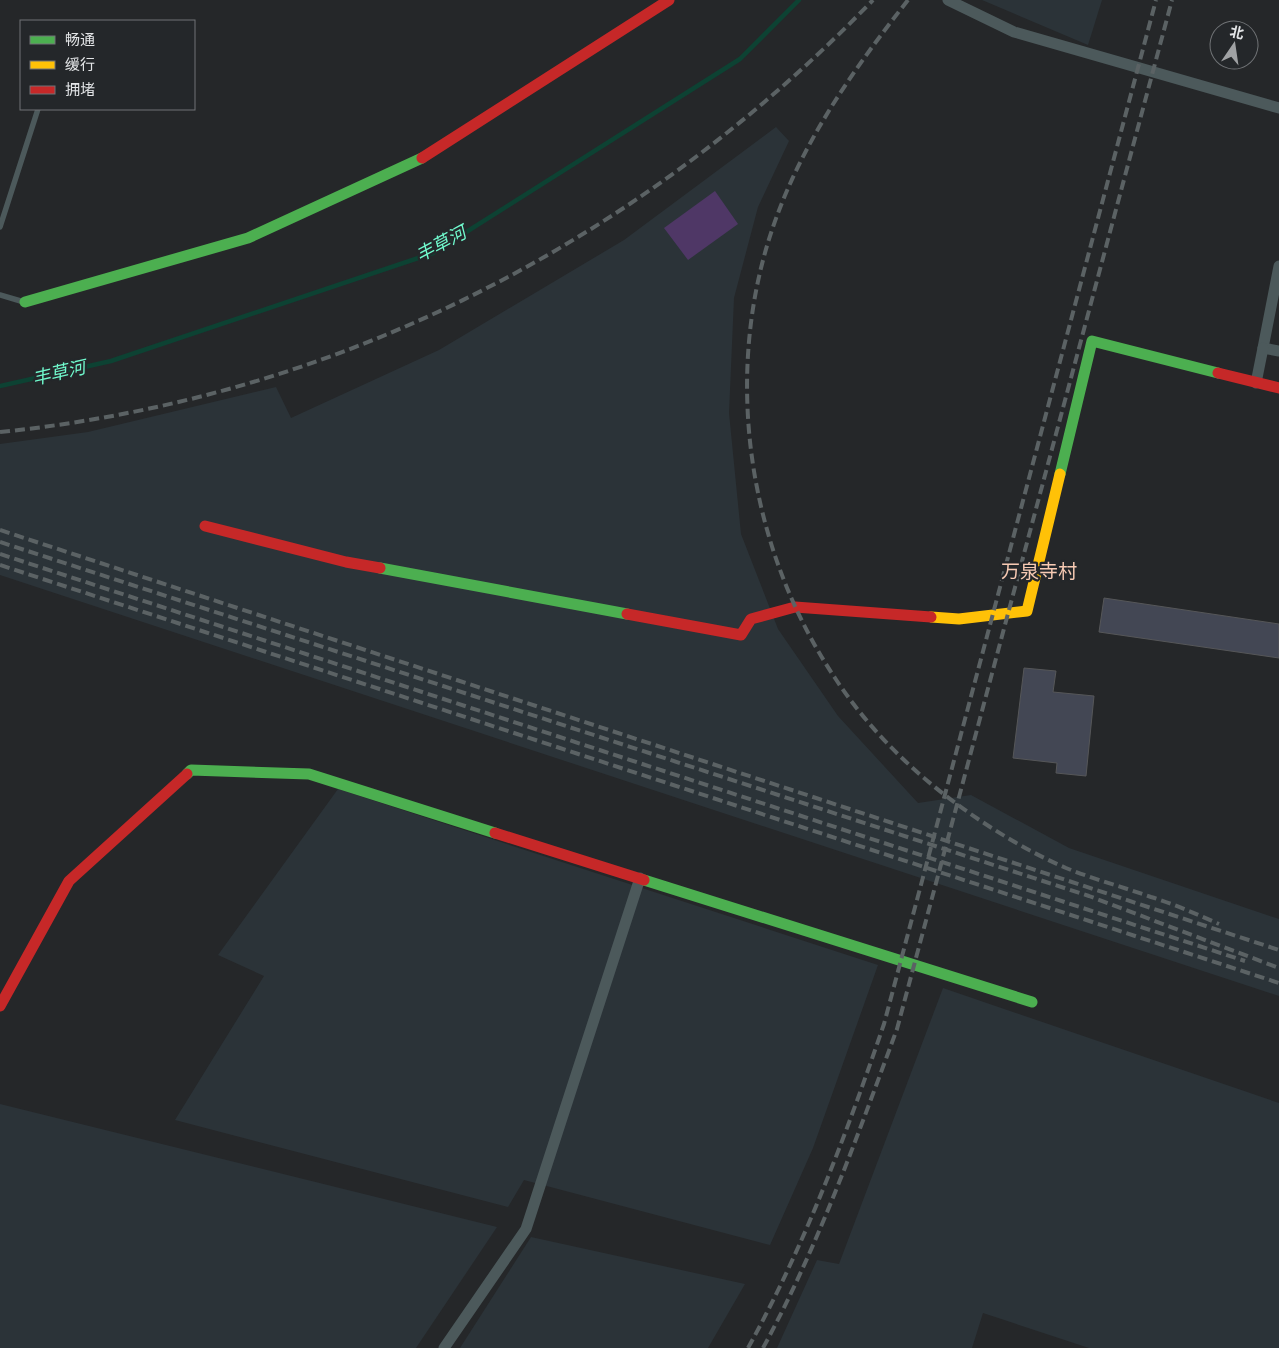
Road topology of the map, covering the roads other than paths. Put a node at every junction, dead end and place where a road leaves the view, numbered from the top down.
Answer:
1 (669, 0) edge
2 (948, 0) edge
3 (1279, 108) edge
4 (38, 110) edge
5 (0, 227) edge
6 (1279, 266) edge
7 (0, 295) edge
8 (25, 302) joint
9 (1263, 348) junction
10 (1279, 351) edge
11 (1256, 383) junction
12 (1279, 388) edge
13 (205, 526) dead end
14 (640, 878) junction
15 (1032, 1002) dead end
16 (0, 1006) edge
17 (444, 1348) edge

1 - 8 street
2 - 3 street
4 - 5 lane
6 - 9 street
7 - 8 lane
9 - 10 street
9 - 11 street
11 - 12 street
11 - 13 street
14 - 15 street
14 - 16 street
14 - 17 street

